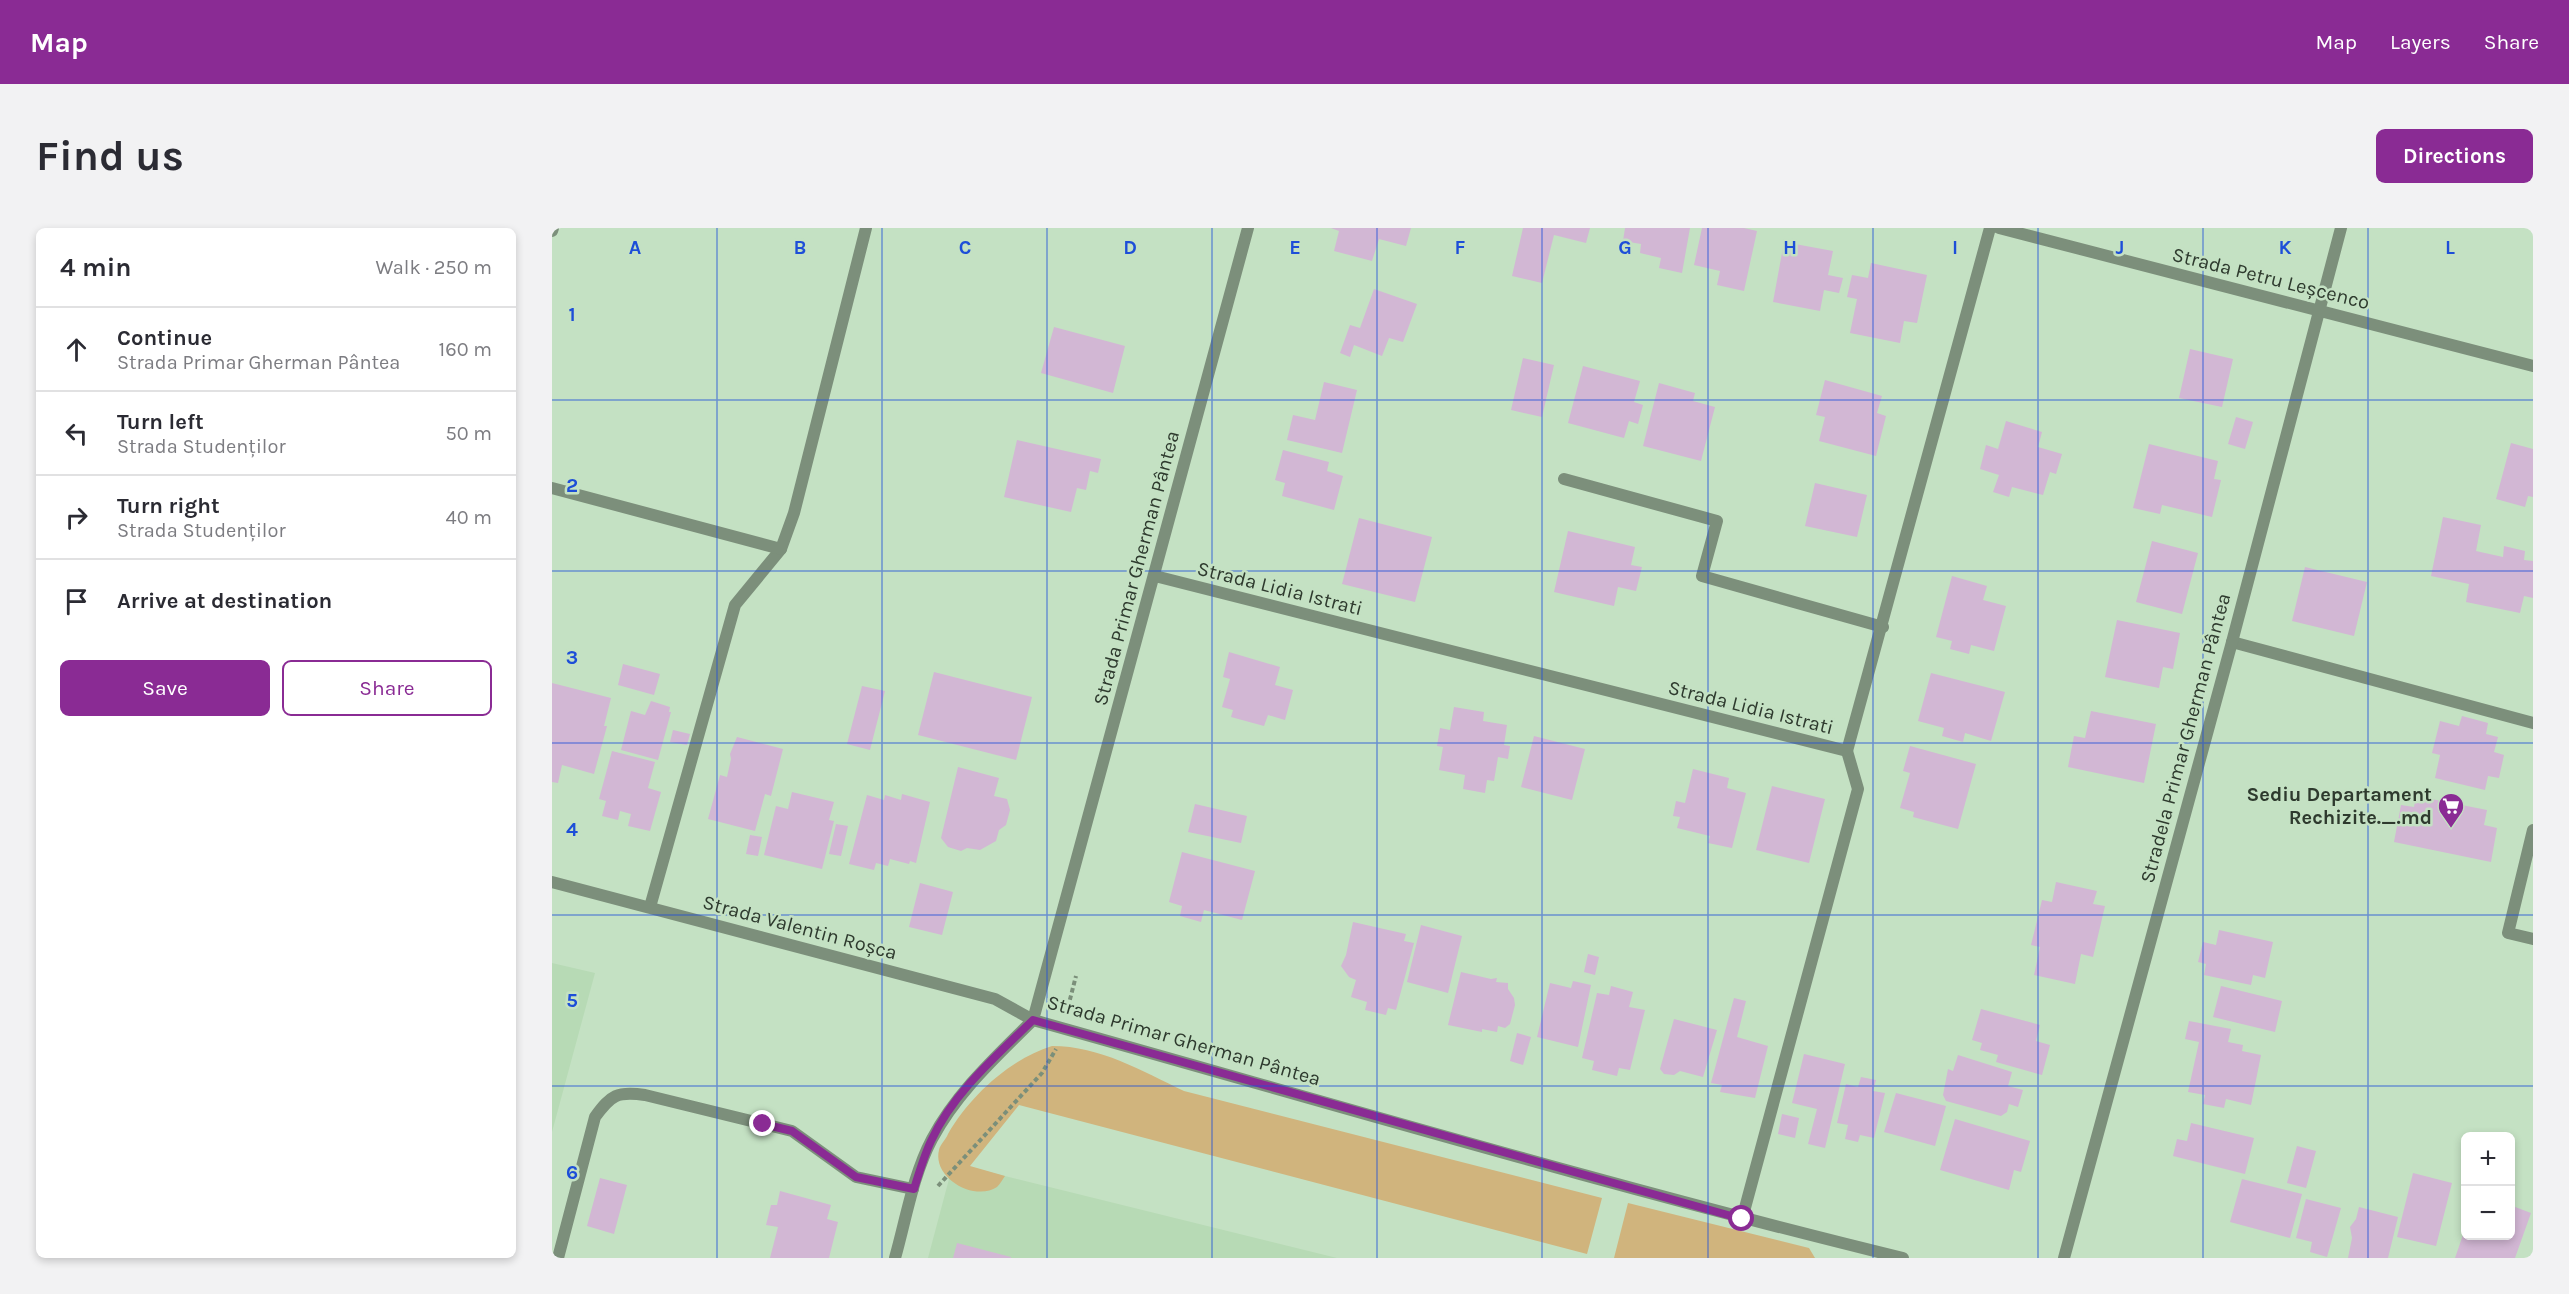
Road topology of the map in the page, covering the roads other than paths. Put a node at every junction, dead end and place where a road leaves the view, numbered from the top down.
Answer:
1 (866, 228) edge
2 (1248, 228) edge
3 (1990, 228) edge
4 (1999, 228) edge
5 (2341, 228) edge
6 (2319, 310) junction
7 (2533, 366) edge
8 (1564, 479) dead end
9 (552, 488) edge
10 (781, 549) junction
11 (1155, 576) junction
12 (1883, 627) junction
13 (2232, 642) junction
14 (2533, 723) edge
15 (1847, 751) junction
16 (2533, 830) edge
17 (552, 882) edge
18 (650, 907) junction
19 (2533, 939) edge
20 (1033, 1020) junction
21 (914, 1189) junction
22 (1742, 1219) junction
23 (558, 1258) edge
24 (896, 1258) edge
25 (1903, 1258) edge
26 (2064, 1258) edge

1 - 10 street
2 - 11 street, Strada Primar Gherman Pântea
3 - 12 street, Strada Lidia Istrati
4 - 6 street, Strada Petru Leșcenco
5 - 6 street, Stradela Primar Gherman Pântea
6 - 7 street, Strada Petru Leșcenco
6 - 13 street, Stradela Primar Gherman Pântea
8 - 12 street
9 - 10 street
10 - 18 street
11 - 15 street, Strada Lidia Istrati
11 - 20 street, Strada Primar Gherman Pântea
12 - 15 street, Strada Lidia Istrati
13 - 14 street
13 - 26 street, Stradela Primar Gherman Pântea
15 - 22 street
16 - 19 street
17 - 18 street, Strada Valentin Roșca
18 - 20 street, Strada Valentin Roșca
20 - 21 street
20 - 22 street, Strada Primar Gherman Pântea
21 - 23 street
21 - 24 street
22 - 25 street, Strada Primar Gherman Pântea

